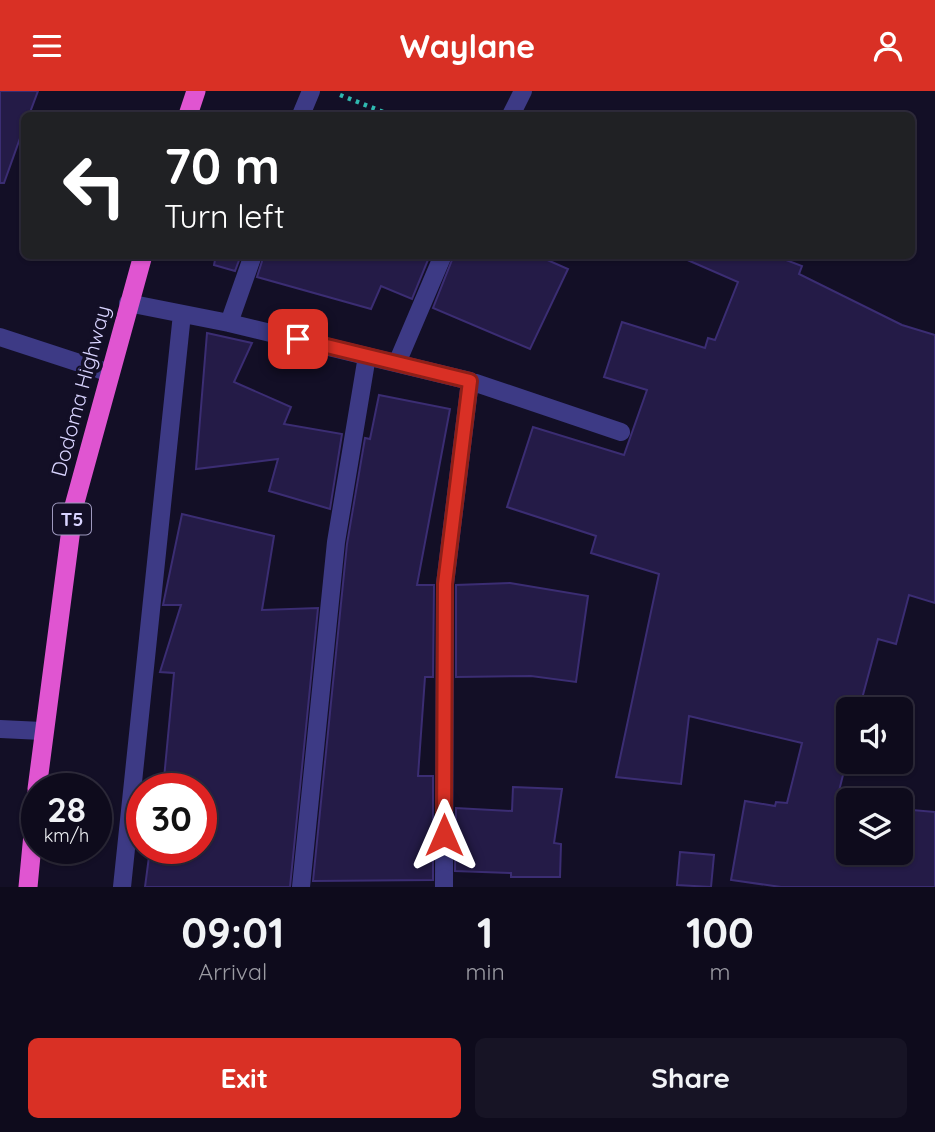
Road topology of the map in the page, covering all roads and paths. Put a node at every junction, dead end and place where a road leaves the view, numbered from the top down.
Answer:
1 (196, 91) edge
2 (311, 91) edge
3 (332, 91) edge
4 (523, 91) edge
5 (189, 112) edge
6 (302, 112) edge
7 (384, 112) edge
8 (512, 112) edge
9 (142, 259) edge
10 (252, 259) edge
11 (441, 259) edge
12 (128, 303) junction
13 (182, 314) junction
14 (229, 323) junction
15 (0, 337) edge
16 (367, 356) junction
17 (397, 363) junction
18 (110, 373) junction
19 (470, 381) junction
20 (621, 432) dead end
21 (0, 729) edge
22 (42, 731) junction
23 (38, 773) edge
24 (30, 864) edge
25 (28, 887) edge
26 (122, 887) edge
27 (301, 887) edge
28 (444, 887) edge

1 - 5 highway
2 - 6 street
3 - 7 path
4 - 8 street
9 - 12 highway, Dodoma Highway / T5
10 - 14 street
11 - 17 street
12 - 13 street
12 - 18 highway, Dodoma Highway / T5
13 - 14 street
13 - 26 street
14 - 16 street
15 - 18 street
16 - 17 street
16 - 27 street
17 - 19 street
18 - 22 highway, Dodoma Highway / T5
19 - 20 street
19 - 28 street
21 - 22 street
22 - 23 highway, Dodoma Highway / T5
24 - 25 highway, Dodoma Highway / T5

